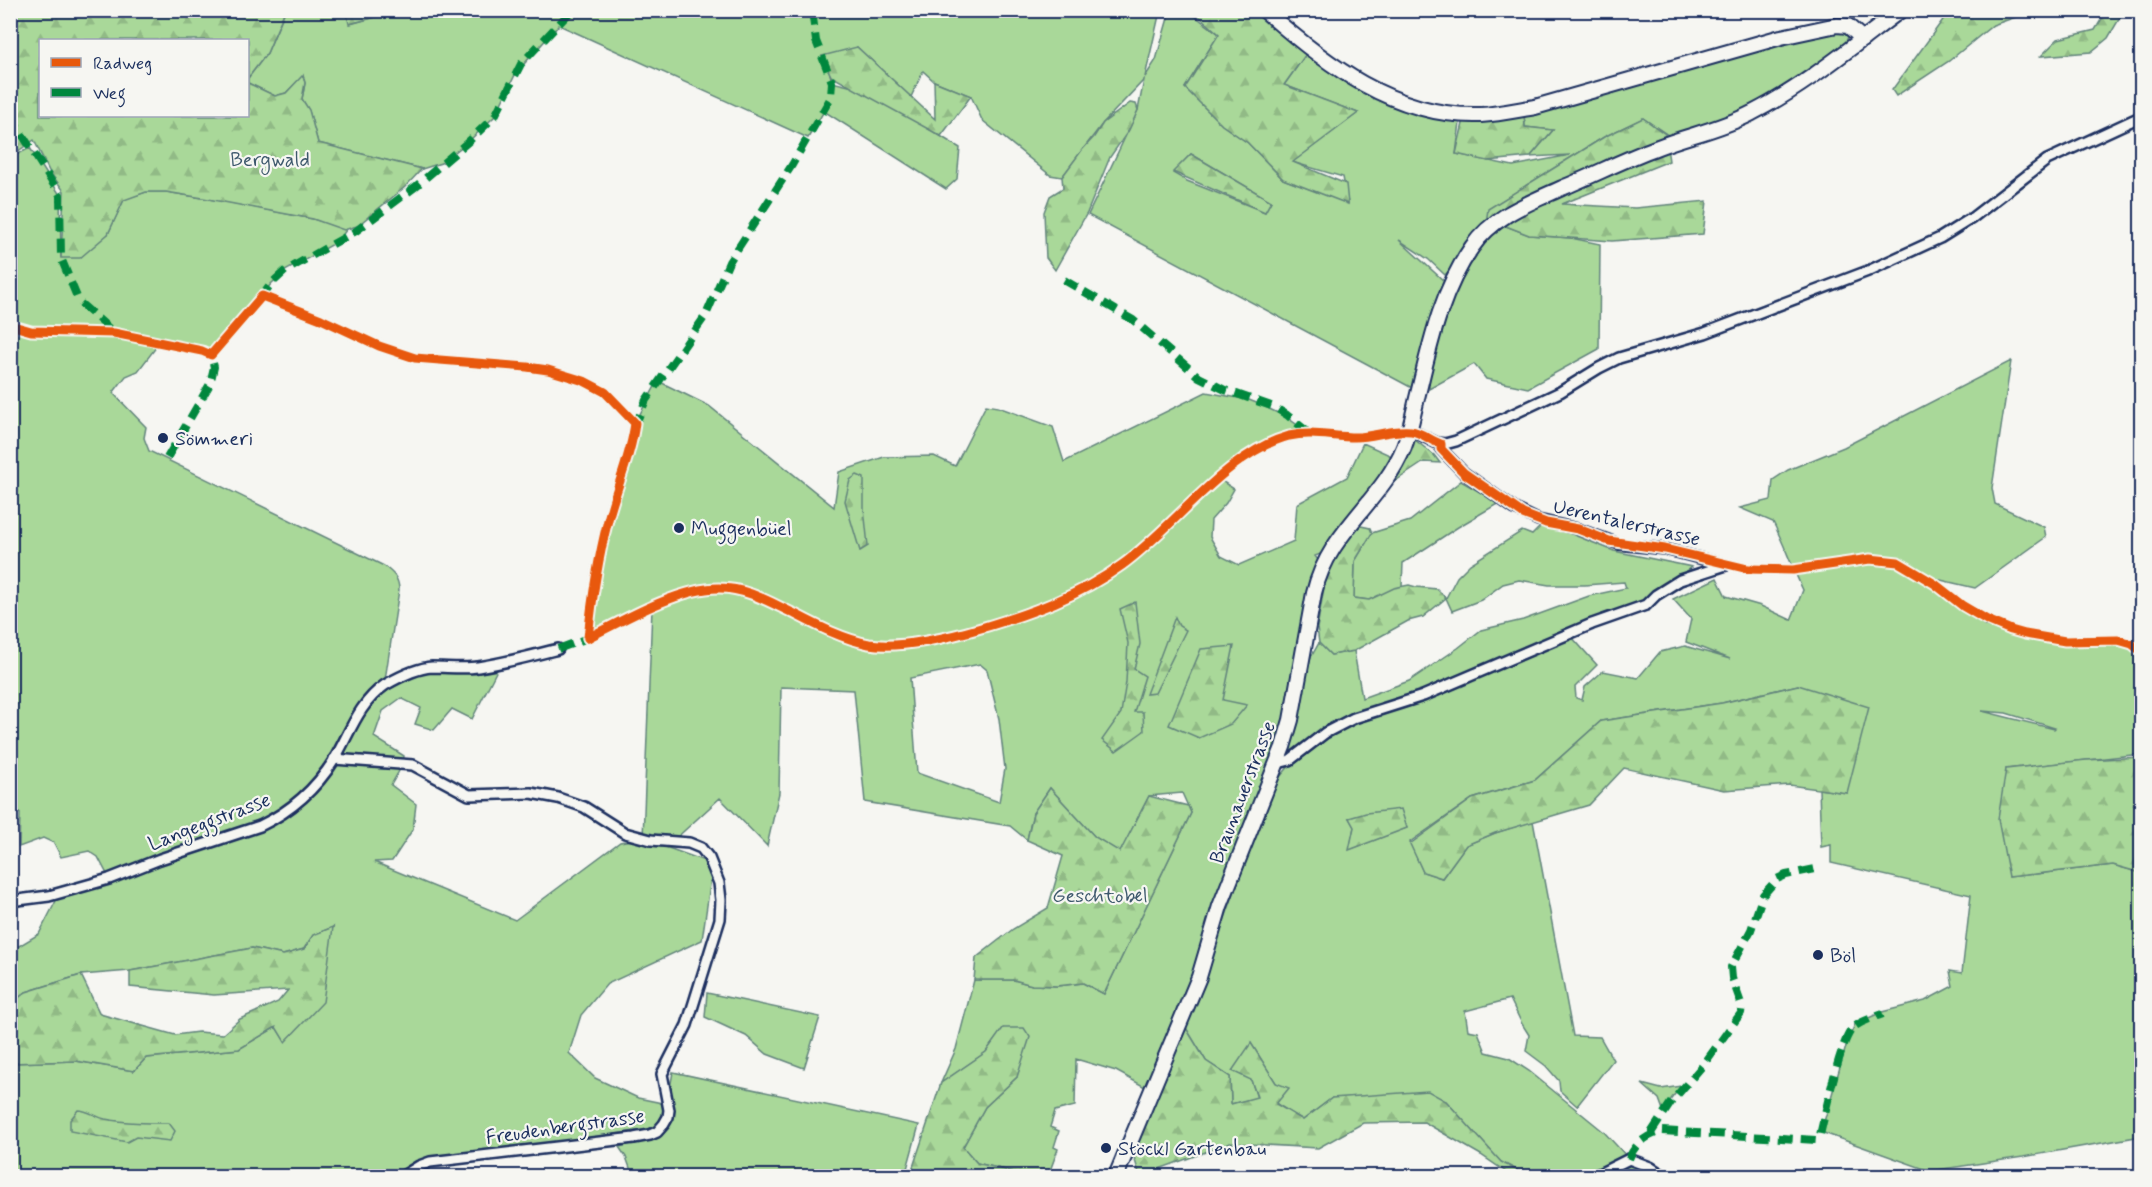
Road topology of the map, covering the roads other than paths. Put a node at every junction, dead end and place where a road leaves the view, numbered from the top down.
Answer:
1 (1264, 10) edge
2 (1901, 10) edge
3 (1863, 39) junction
4 (2142, 117) edge
5 (1409, 431) junction
6 (1441, 444) junction
7 (558, 649) dead end
8 (334, 759) junction
9 (1278, 763) junction
10 (10, 901) edge
11 (403, 1176) edge
12 (1116, 1176) edge
13 (1595, 1176) edge
14 (1664, 1176) edge

1 - 3 street
2 - 3 street, Braunauerstrasse
3 - 5 street, Braunauerstrasse
4 - 6 street
5 - 6 street
5 - 9 street, Braunauerstrasse
6 - 9 street, Uerentalerstrasse
7 - 8 street, Langeggstrasse
8 - 10 street, Langeggstrasse
8 - 11 street, Freudenbergstrasse
9 - 12 street, Braunauerstrasse
13 - 14 street

